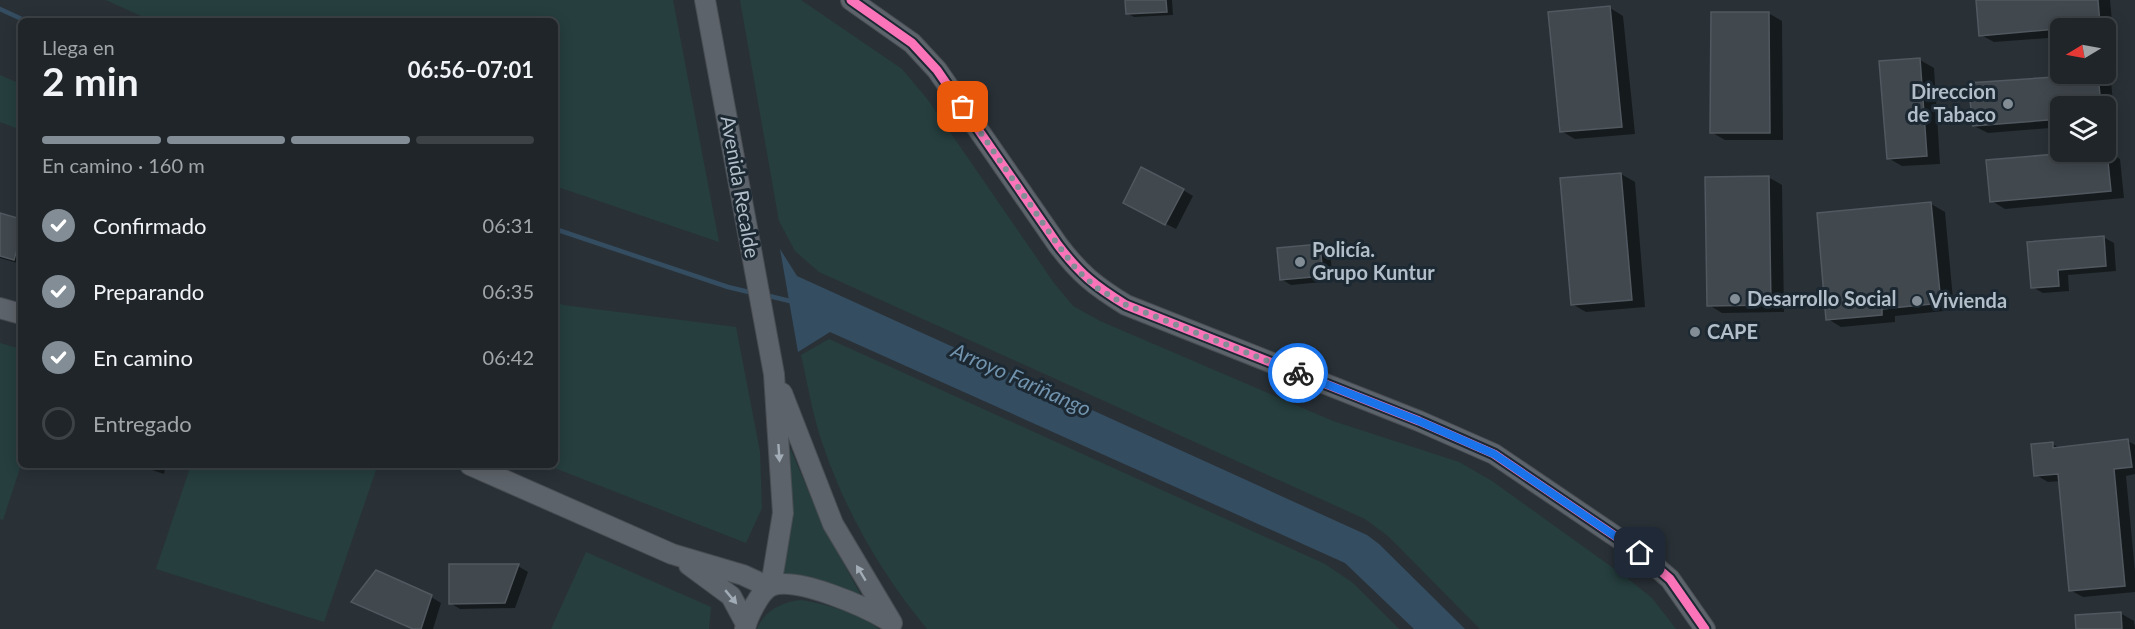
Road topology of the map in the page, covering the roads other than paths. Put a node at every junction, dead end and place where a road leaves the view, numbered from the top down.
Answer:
1 (705, 0) edge
2 (851, 0) edge
3 (0, 308) edge
4 (18, 313) edge
5 (774, 374) junction
6 (477, 468) edge
7 (672, 554) junction
8 (770, 587) junction
9 (895, 626) edge
10 (745, 627) edge
11 (1705, 629) edge

1 - 5 main road, Avenida Recalde
2 - 11 main road
3 - 4 main road
5 -> 8 main road, Avenida Recalde
9 -> 5 main road, Avenida Recalde
6 - 7 main road
7 - 8 main road
7 -> 10 main road
8 - 9 main road
8 - 10 main road

